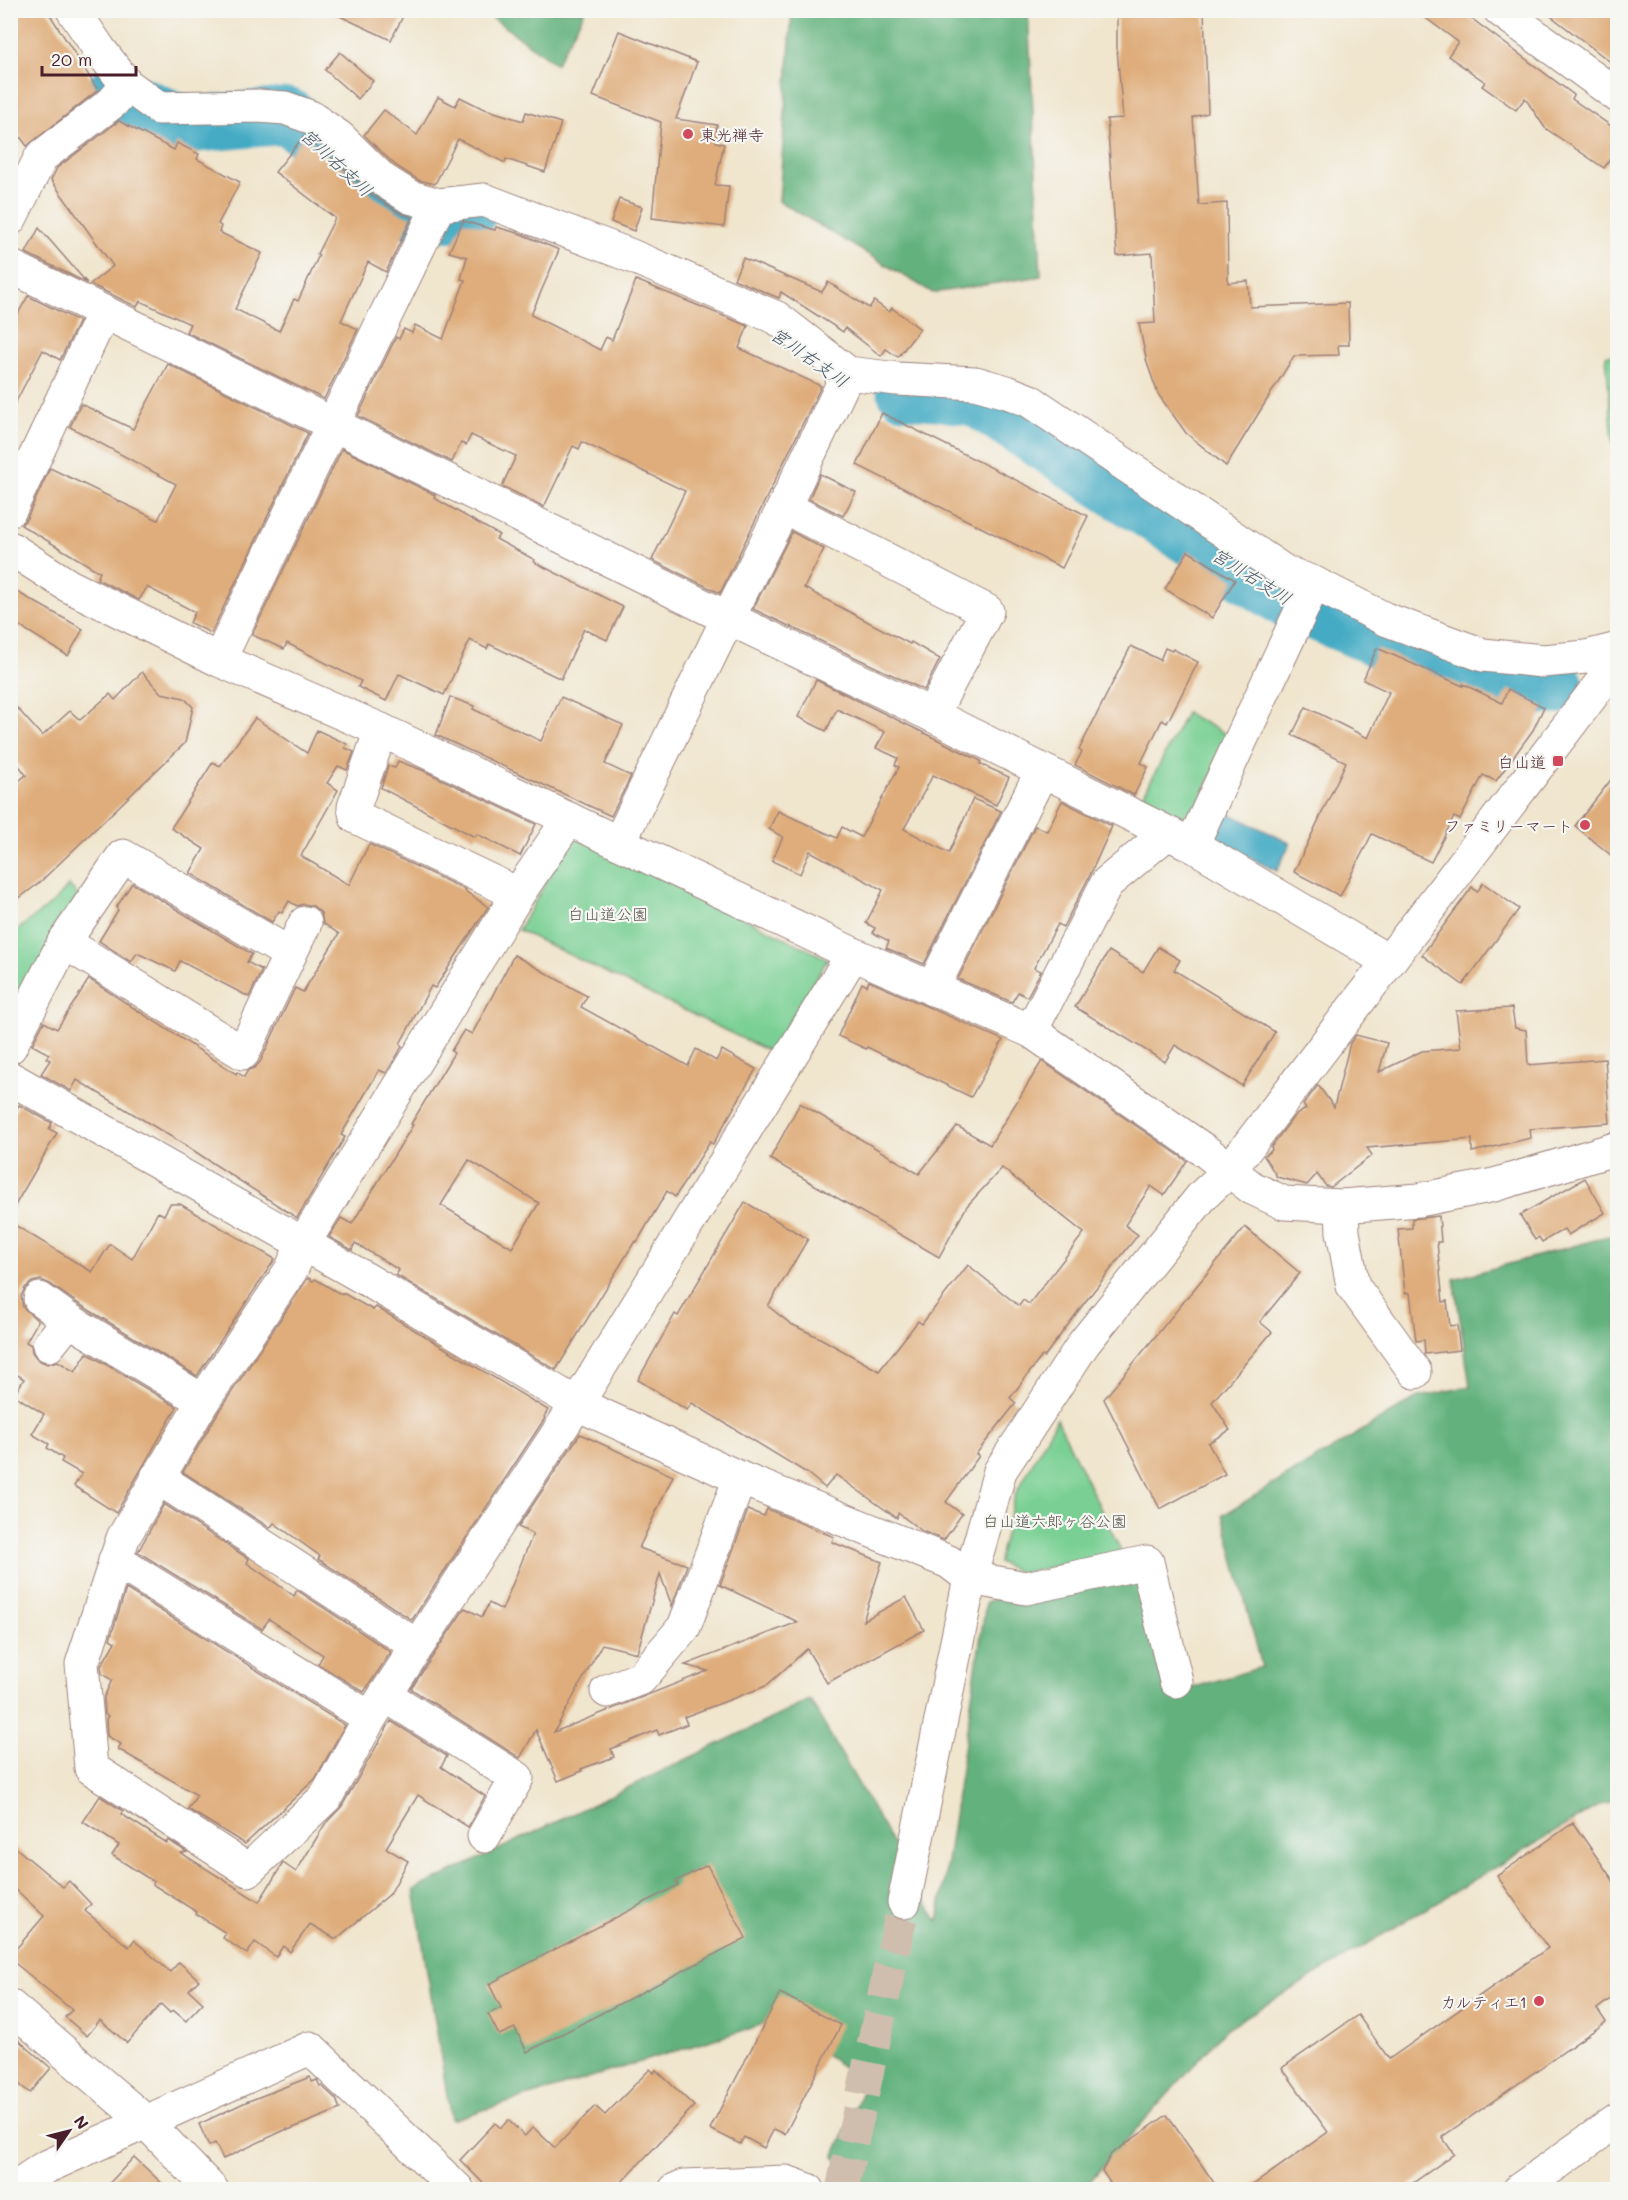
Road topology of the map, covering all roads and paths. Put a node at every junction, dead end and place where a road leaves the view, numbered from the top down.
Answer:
1 (73, 10) edge
2 (1500, 10) edge
3 (121, 93) junction
4 (1617, 96) edge
5 (436, 211) junction
6 (10, 219) edge
7 (10, 266) edge
8 (103, 313) junction
9 (844, 381) junction
10 (333, 423) junction
11 (784, 507) junction
12 (10, 510) edge
13 (11, 549) edge
14 (1310, 591) junction
15 (728, 618) junction
16 (1617, 649) edge
17 (219, 660) junction
18 (1617, 661) edge
19 (932, 715) junction
20 (381, 730) junction
21 (1042, 771) junction
22 (569, 819) junction
23 (1179, 839) junction
24 (619, 843) junction
25 (518, 894) junction
26 (305, 924) dead end
27 (64, 942) junction
28 (290, 954) junction
29 (853, 954) junction
30 (1388, 961) junction
31 (932, 989) junction
32 (1030, 1031) junction
33 (10, 1047) edge
34 (10, 1078) edge
35 (1617, 1148) edge
36 (1229, 1171) junction
37 (1342, 1206) junction
38 (303, 1244) junction
39 (40, 1299) dead end
40 (1415, 1372) dead end
41 (203, 1401) junction
42 (577, 1404) junction
43 (157, 1477) junction
44 (740, 1478) junction
45 (115, 1560) junction
46 (970, 1578) junction
47 (417, 1646) junction
48 (1176, 1681) dead end
49 (608, 1691) dead end
50 (378, 1706) junction
51 (484, 1836) dead end
52 (904, 1902) tunnel mouth
53 (10, 2006) edge
54 (1617, 2120) edge
55 (145, 2121) junction
56 (196, 2185) edge
57 (11, 2190) edge
58 (458, 2190) edge
59 (675, 2190) edge
60 (808, 2190) edge
61 (1519, 2190) edge

1 - 3 street
2 - 4 street
3 - 5 street
3 - 6 street
5 - 9 street
5 - 10 street
7 - 8 street
8 - 10 street
8 - 12 street
9 - 11 street
9 - 14 street
10 - 15 street
10 - 17 street
11 - 15 street
11 - 19 street
13 - 17 street
14 - 16 street
14 - 23 street
15 - 19 street
15 - 24 street
17 - 20 street
18 - 30 street
19 - 21 street
20 - 22 street
20 - 25 street
21 - 23 street
21 - 31 street
22 - 24 street
22 - 25 street
23 - 30 street
23 - 32 street
24 - 29 street
25 - 38 street
26 - 28 street
27 - 28 street
27 - 28 street
27 - 33 street
29 - 31 street
29 - 42 street
30 - 36 street
31 - 32 street
32 - 36 street
34 - 38 street
35 - 37 street
36 - 37 street
36 - 46 street
37 - 40 street
38 - 41 street
38 - 42 street
39 - 41 street
41 - 43 street
42 - 44 street
42 - 47 street
43 - 45 street
43 - 47 street
44 - 46 street
44 - 49 street
45 - 50 street
45 - 50 street
46 - 48 street
46 - 52 street
47 - 50 street
50 - 51 street
53 - 55 street
54 - 61 street
55 - 56 street
55 - 57 street
55 - 58 street
59 - 60 street

